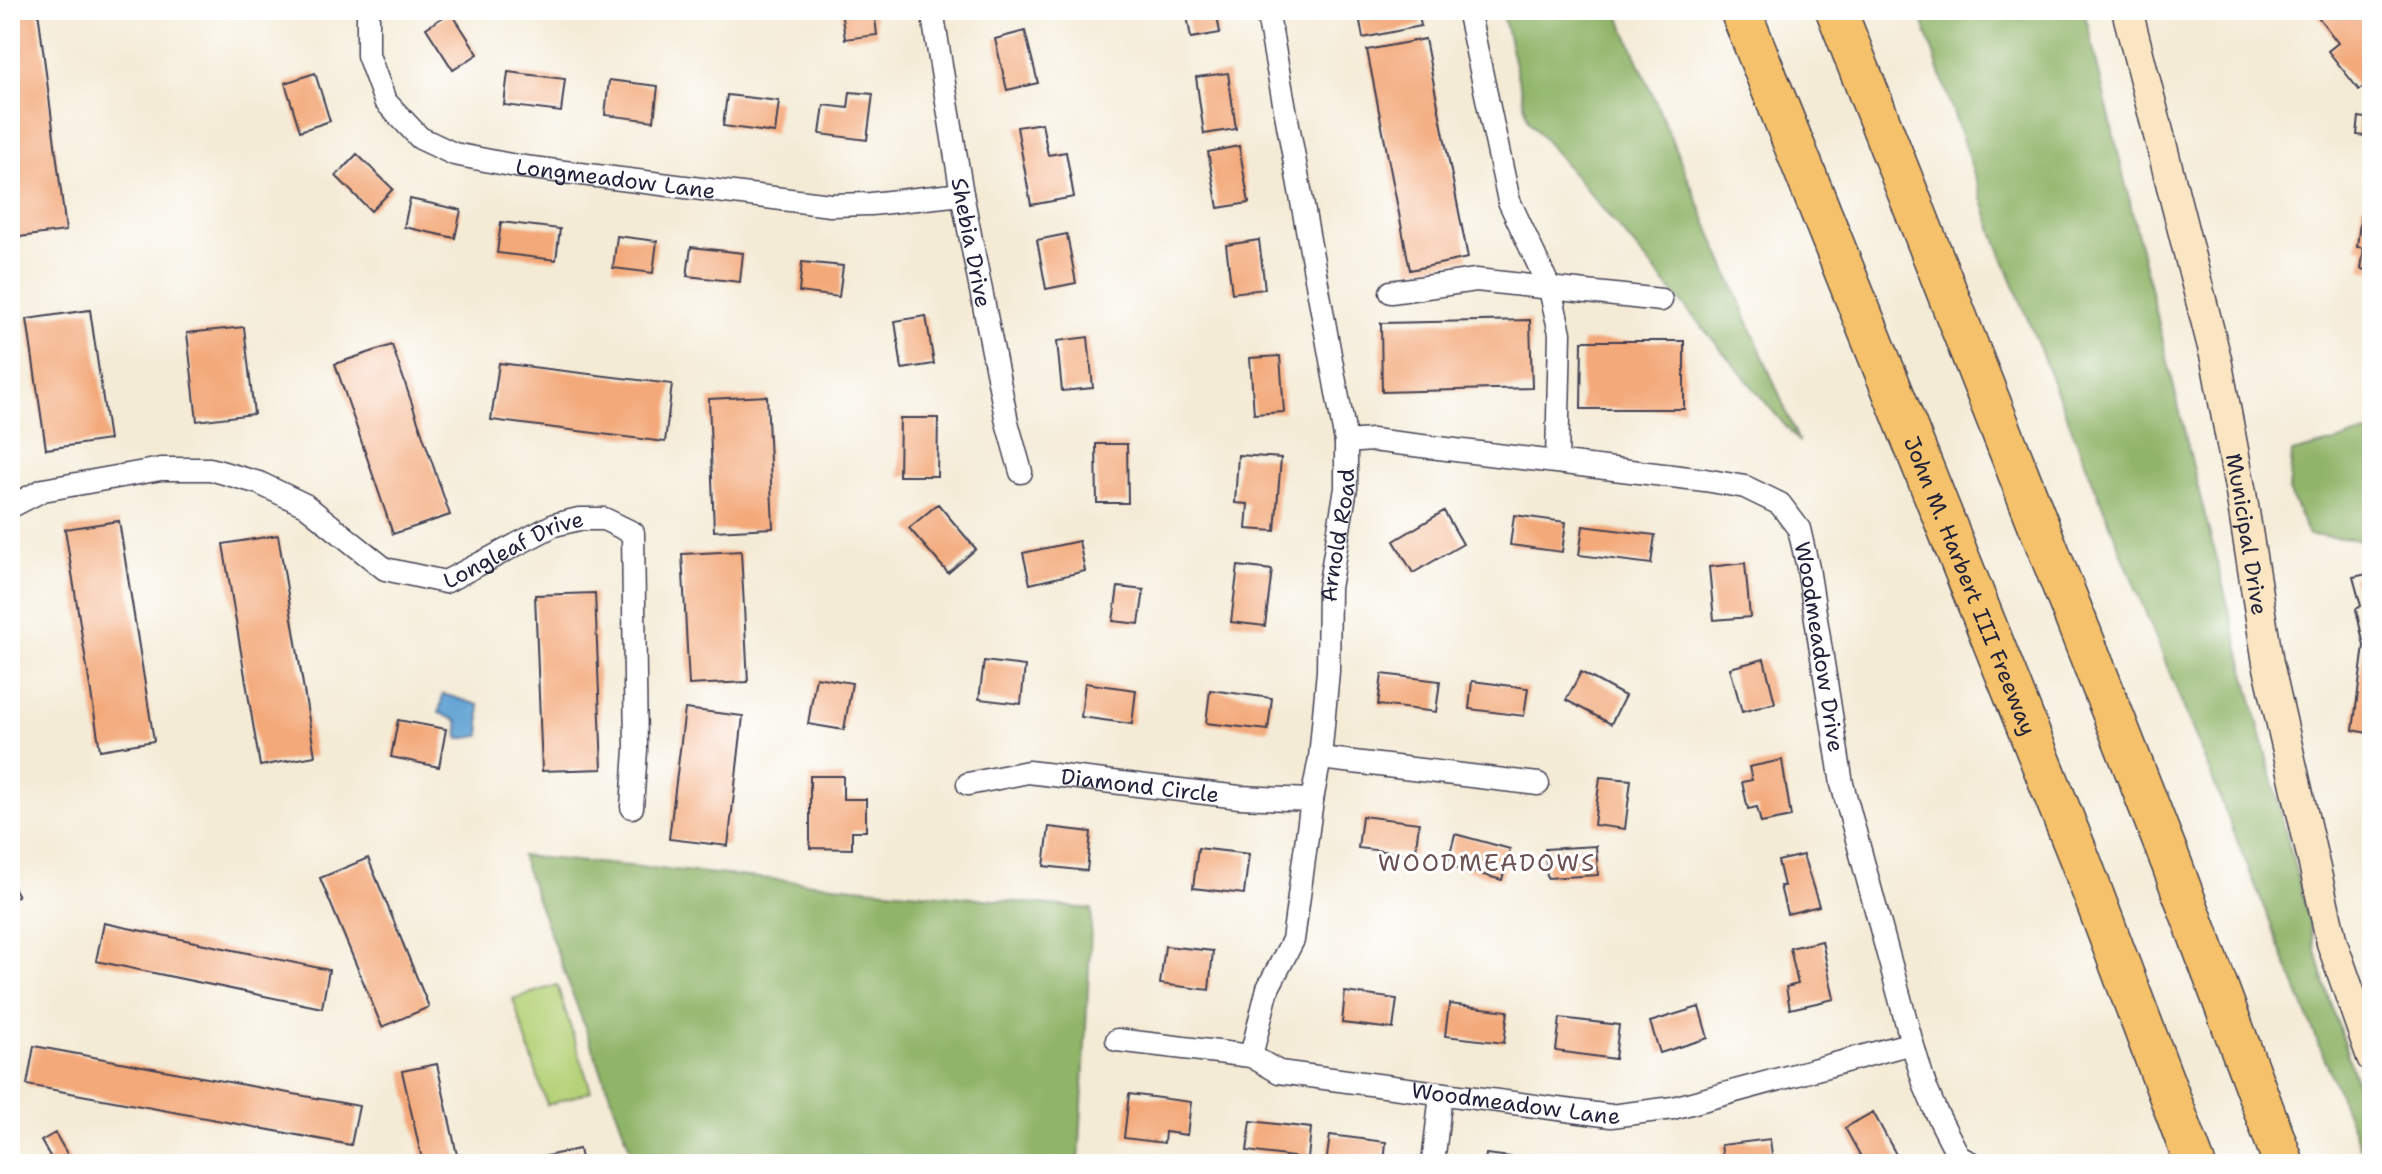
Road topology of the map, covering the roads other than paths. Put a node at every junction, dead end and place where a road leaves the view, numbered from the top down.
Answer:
1 (368, 10) edge
2 (932, 10) edge
3 (1267, 10) edge
4 (1468, 10) edge
5 (1725, 10) edge
6 (1740, 10) edge
7 (1836, 10) edge
8 (1855, 10) edge
9 (2127, 10) edge
10 (1876, 111) junction
11 (1793, 143) junction
12 (962, 194) junction
13 (1550, 289) junction
14 (1391, 292) dead end
15 (1661, 300) dead end
16 (1346, 442) junction
17 (1557, 460) junction
18 (1021, 472) dead end
19 (10, 507) edge
20 (1320, 758) junction
21 (968, 784) dead end
22 (1538, 784) dead end
23 (1312, 800) junction
24 (632, 807) dead end
25 (1117, 1040) dead end
26 (1912, 1043) junction
27 (1251, 1056) junction
28 (2372, 1057) edge
29 (1441, 1094) junction
30 (1433, 1164) edge
31 (1973, 1164) edge
32 (2195, 1164) edge
33 (2284, 1164) edge

1 - 12 street, Longmeadow Lane
2 - 12 street, Shebia Drive
3 - 16 street, Arnold Road
4 - 13 street
5 - 11 highway
6 - 11 highway, John M. Harbert III Freeway
7 - 10 highway
8 - 10 highway
9 - 28 street, Municipal Drive
10 - 33 highway
11 - 32 highway, John M. Harbert III Freeway
12 - 18 street, Shebia Drive
13 - 14 street
13 - 15 street
13 - 17 street
16 - 17 street, Woodmeadow Drive
16 - 20 street, Arnold Road
17 - 26 street, Woodmeadow Drive
19 - 24 street, Longleaf Drive
20 - 22 street
20 - 23 street, Arnold Road
21 - 23 street, Diamond Circle
23 - 27 street, Arnold Road
25 - 27 street, Woodmeadow Lane
26 - 29 street, Woodmeadow Lane
26 - 31 street, Woodmeadow Drive
27 - 29 street, Woodmeadow Lane
29 - 30 street

